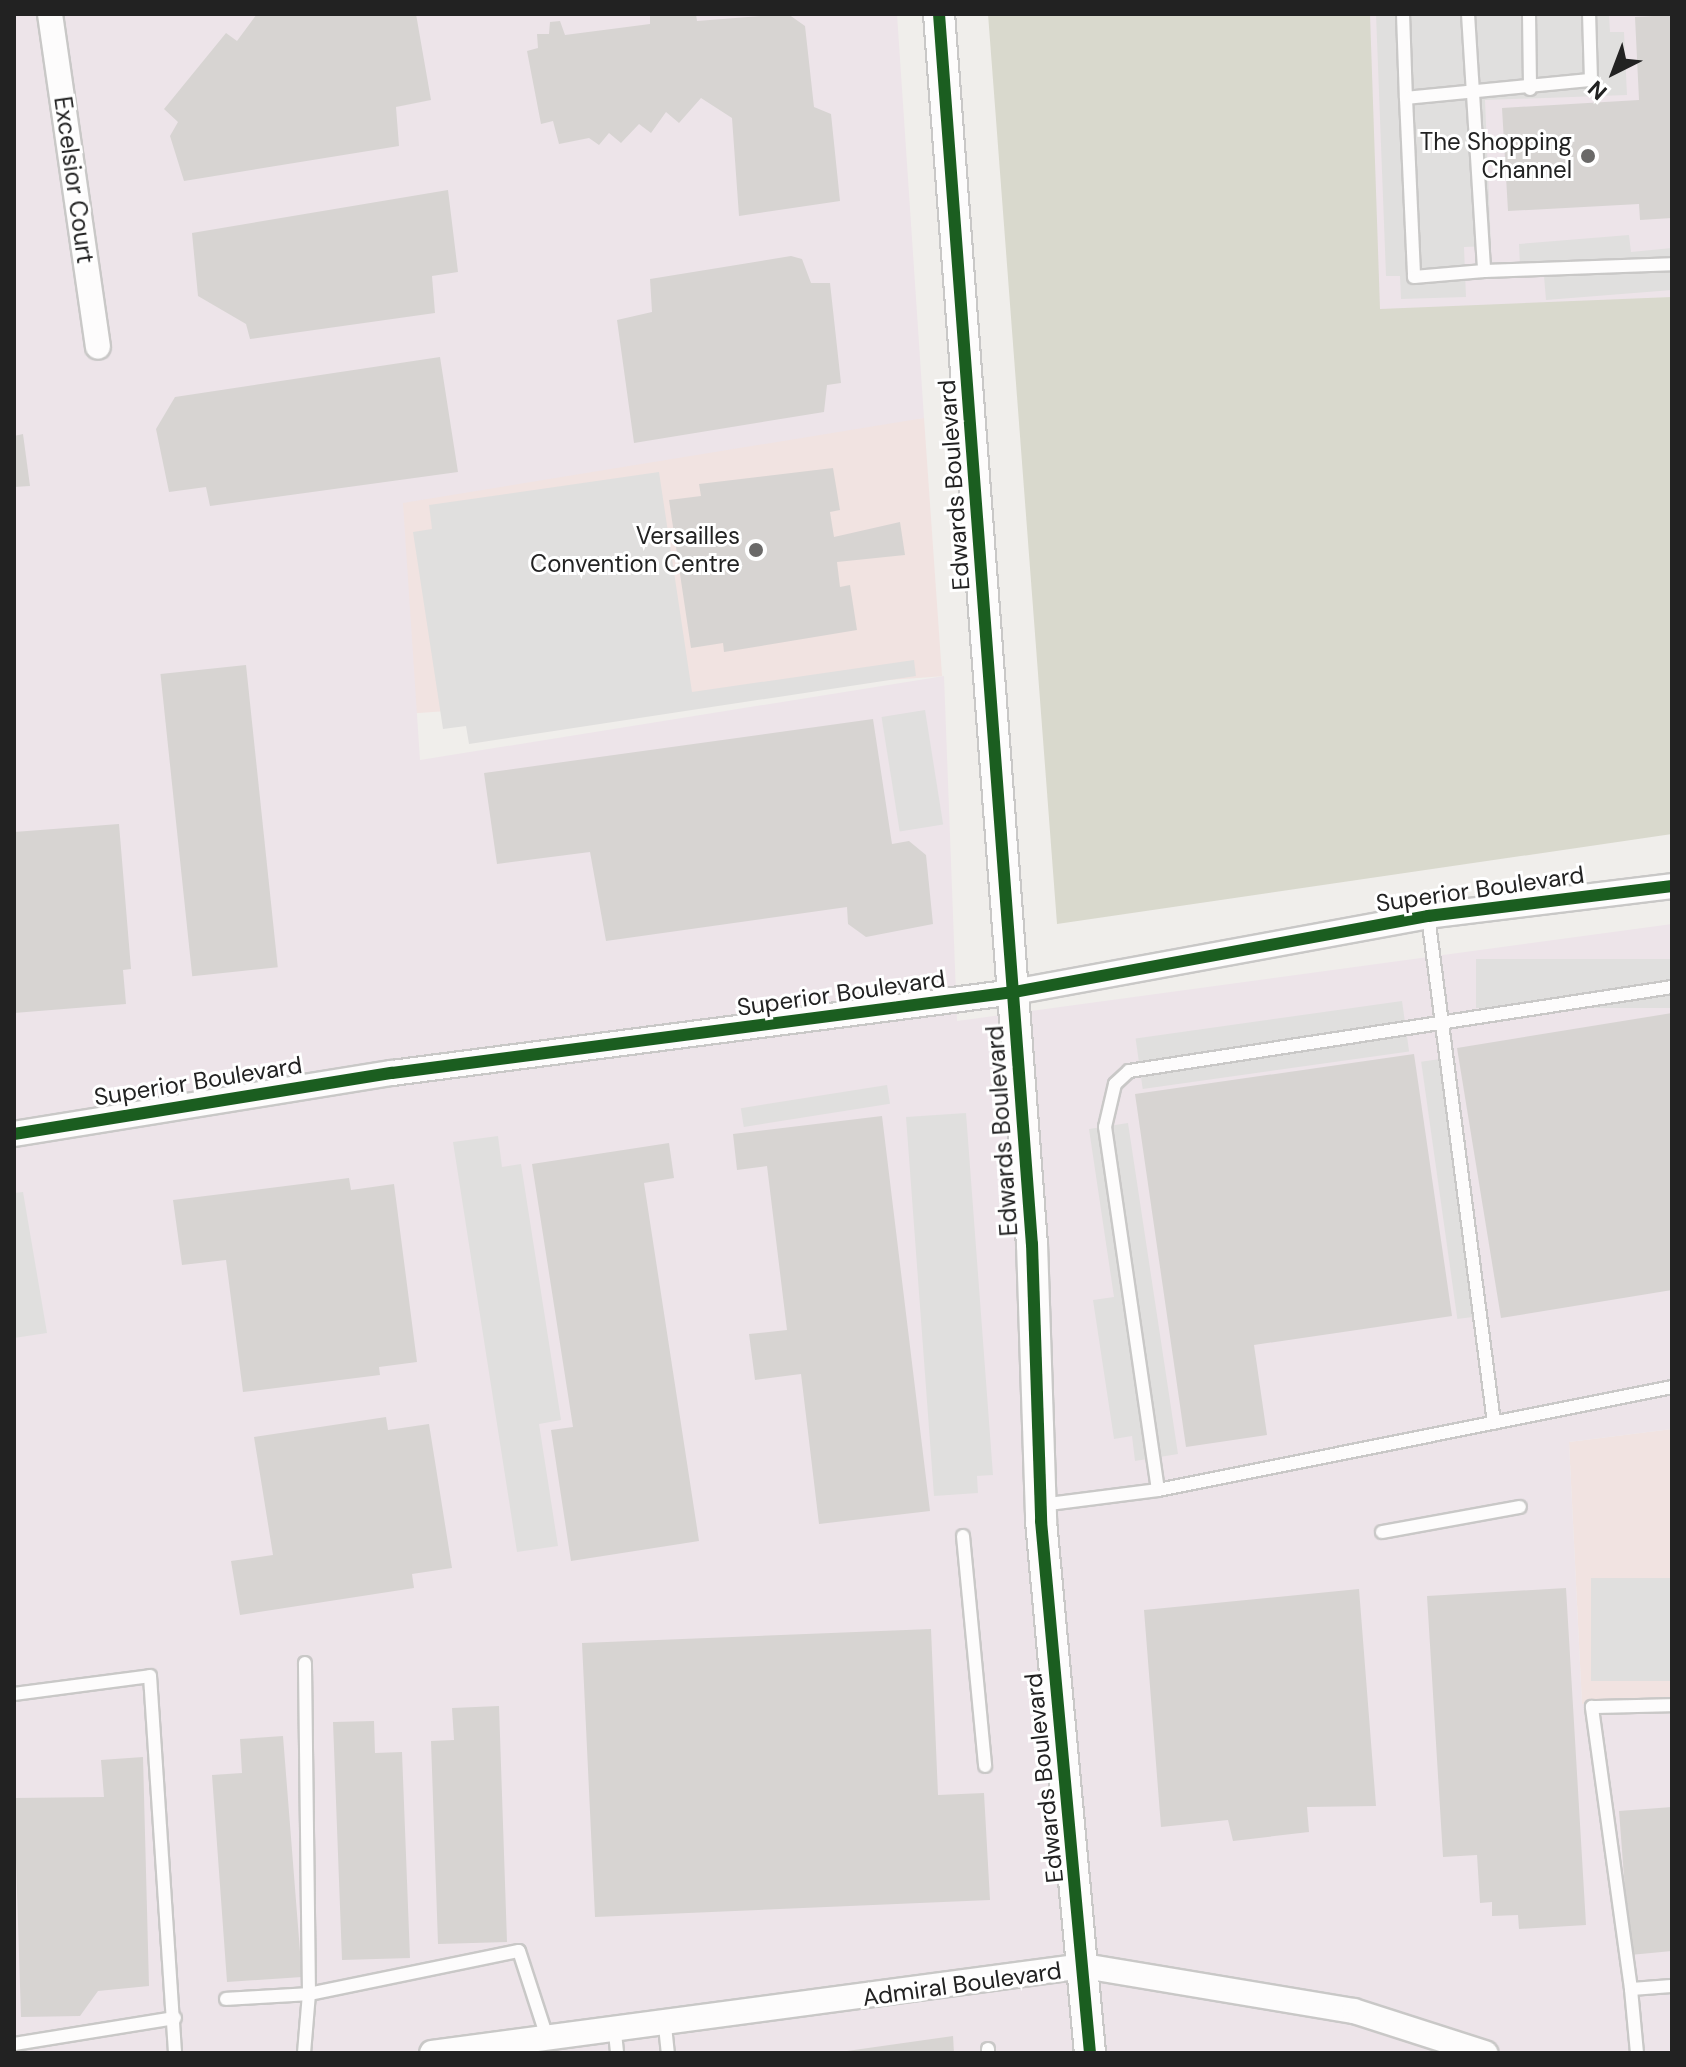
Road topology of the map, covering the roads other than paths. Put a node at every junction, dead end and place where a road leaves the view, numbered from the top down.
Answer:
1 (50, 14) edge
2 (939, 14) edge
3 (1403, 14) edge
4 (1468, 14) edge
5 (1529, 14) edge
6 (1589, 14) edge
7 (1530, 89) junction
8 (1471, 94) junction
9 (1406, 98) junction
10 (1672, 264) edge
11 (1484, 271) junction
12 (98, 347) dead end
13 (1672, 886) edge
14 (1428, 916) junction
15 (1672, 987) edge
16 (1014, 992) junction
17 (1442, 1017) junction
18 (14, 1134) edge
19 (1672, 1387) edge
20 (1494, 1423) junction
21 (1158, 1490) junction
22 (1041, 1505) junction
23 (1520, 1507) dead end
24 (1382, 1532) dead end
25 (963, 1536) dead end
26 (305, 1663) dead end
27 (14, 1694) edge
28 (1672, 1705) edge
29 (985, 1766) dead end
30 (1084, 1966) junction
31 (1672, 1986) edge
32 (1631, 1989) junction
33 (309, 1994) junction
34 (226, 1999) dead end
35 (175, 2018) junction
36 (665, 2026) junction
37 (547, 2037) junction
38 (616, 2043) edge
39 (14, 2044) edge
40 (499, 2048) edge
41 (175, 2053) edge
42 (304, 2053) edge
43 (432, 2053) edge
44 (668, 2053) edge
45 (1090, 2053) edge
46 (1485, 2053) edge
47 (1637, 2053) edge

1 - 12 street, Excelsior Court
2 - 16 street, Edwards Boulevard
3 - 9 lane
4 - 8 lane
5 - 7 lane
6 - 7 lane
7 - 8 lane
8 - 9 lane
8 - 11 lane
9 - 11 lane
10 - 11 lane
13 - 14 street, Superior Boulevard
14 - 16 street, Superior Boulevard
14 - 17 lane
15 - 17 lane
16 - 18 street, Superior Boulevard
16 - 22 street, Edwards Boulevard
17 - 20 lane
17 - 21 lane
19 - 20 lane
20 - 21 lane
21 - 22 lane
22 - 30 street, Edwards Boulevard
23 - 24 lane
25 - 29 lane
26 - 33 lane
27 - 35 lane
28 - 32 lane
30 - 36 street, Admiral Boulevard
30 - 45 street, Edwards Boulevard
30 - 46 street, Admiral Boulevard
31 - 32 lane
32 - 47 lane
33 - 34 lane
33 - 37 lane
33 - 42 lane
35 - 39 lane
35 - 41 lane
36 - 38 street, Admiral Boulevard
36 - 44 lane
37 - 38 street, Admiral Boulevard
37 - 40 street, Admiral Boulevard
40 - 43 street, Admiral Boulevard

